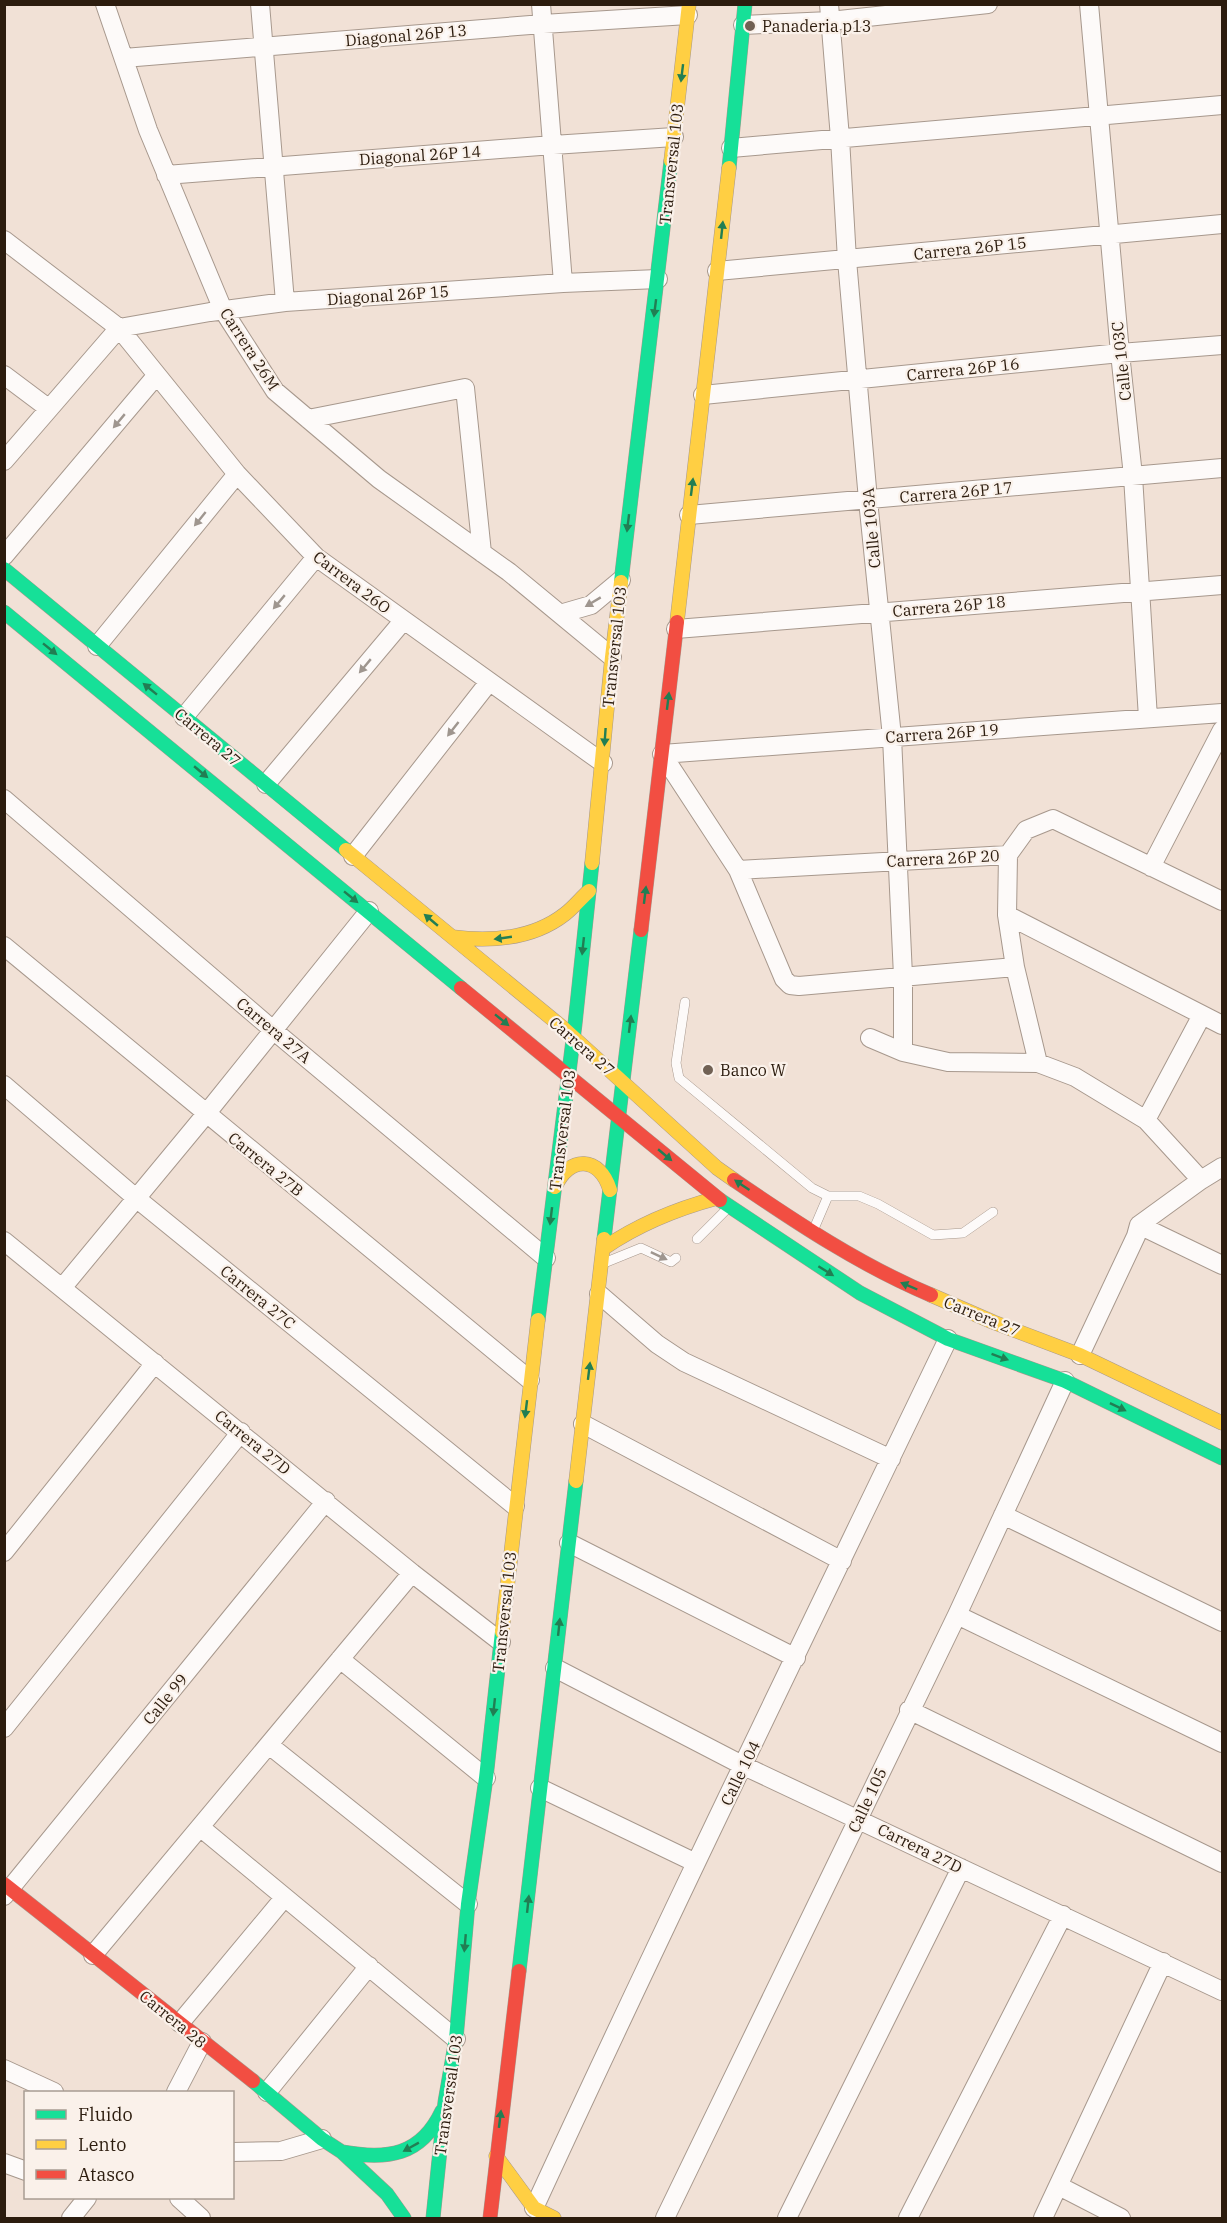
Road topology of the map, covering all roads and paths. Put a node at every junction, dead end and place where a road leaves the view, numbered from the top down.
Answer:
1 (105, 4) edge
2 (260, 4) edge
3 (541, 4) edge
4 (745, 4) edge
5 (988, 4) edge
6 (1089, 4) edge
7 (689, 10) edge
8 (829, 13) edge
9 (543, 24) junction
10 (743, 25) junction
11 (264, 47) junction
12 (124, 58) junction
13 (1222, 105) edge
14 (1098, 116) junction
15 (674, 137) junction
16 (840, 138) junction
17 (553, 145) junction
18 (731, 148) junction
19 (273, 166) junction
20 (166, 175) junction
21 (1222, 224) edge
22 (1109, 234) junction
23 (4, 240) edge
24 (846, 260) junction
25 (717, 271) junction
26 (658, 279) junction
27 (563, 283) junction
28 (285, 302) junction
29 (217, 311) junction
30 (119, 328) junction
31 (1222, 345) edge
32 (1120, 353) junction
33 (4, 375) edge
34 (156, 376) junction
35 (858, 379) junction
36 (703, 395) junction
37 (48, 408) junction
38 (308, 419) junction
39 (4, 461) edge
40 (1222, 468) edge
41 (237, 474) junction
42 (1133, 476) junction
43 (868, 500) junction
44 (689, 515) junction
45 (482, 553) junction
46 (4, 556) edge
47 (316, 557) junction
48 (4, 569) edge
49 (621, 580) junction
50 (1222, 585) edge
51 (1141, 590) junction
52 (4, 612) edge
53 (879, 612) junction
54 (560, 614) junction
55 (403, 621) junction
56 (676, 629) junction
57 (97, 645) junction
58 (612, 657) junction
59 (489, 682) junction
60 (1222, 713) edge
61 (184, 717) junction
62 (1148, 718) junction
63 (1222, 730) edge
64 (892, 737) junction
65 (662, 754) junction
66 (603, 763) junction
67 (266, 784) junction
68 (4, 799) edge
69 (1008, 855) junction
70 (353, 856) junction
71 (898, 861) junction
72 (1151, 867) junction
73 (738, 870) junction
74 (589, 891) junction
75 (1222, 901) edge
76 (369, 911) junction
77 (1007, 915) junction
78 (452, 937) junction
79 (4, 946) edge
80 (1015, 967) junction
81 (903, 976) junction
82 (685, 1002) dead end
83 (1202, 1015) junction
84 (1222, 1025) edge
85 (273, 1030) junction
86 (573, 1037) junction
87 (870, 1038) dead end
88 (903, 1052) junction
89 (1038, 1063) junction
90 (568, 1074) junction
91 (624, 1082) junction
92 (4, 1085) edge
93 (206, 1114) junction
94 (620, 1117) junction
95 (1146, 1120) junction
96 (1222, 1167) edge
97 (1202, 1179) junction
98 (555, 1187) junction
99 (610, 1190) junction
100 (828, 1196) junction
101 (136, 1198) junction
102 (717, 1198) junction
103 (729, 1206) junction
104 (993, 1212) dead end
105 (1139, 1225) junction
106 (812, 1233) junction
107 (697, 1239) dead end
108 (4, 1241) edge
109 (604, 1248) junction
110 (546, 1258) junction
111 (676, 1258) dead end
112 (602, 1264) junction
113 (1222, 1265) edge
114 (62, 1288) junction
115 (599, 1294) junction
116 (948, 1339) junction
117 (1080, 1354) junction
118 (154, 1363) junction
119 (530, 1380) junction
120 (1065, 1381) junction
121 (1222, 1423) edge
122 (583, 1424) junction
123 (241, 1432) junction
124 (1222, 1458) edge
125 (891, 1459) junction
126 (326, 1501) junction
127 (515, 1506) junction
128 (1003, 1515) junction
129 (569, 1543) junction
130 (4, 1552) edge
131 (842, 1561) junction
132 (412, 1573) junction
133 (957, 1615) junction
134 (1222, 1622) edge
135 (501, 1642) junction
136 (796, 1658) junction
137 (340, 1659) junction
138 (555, 1668) junction
139 (909, 1710) junction
140 (4, 1728) edge
141 (1222, 1743) edge
142 (270, 1745) junction
143 (744, 1766) junction
144 (486, 1778) junction
145 (540, 1788) junction
146 (858, 1819) junction
147 (200, 1827) junction
148 (696, 1863) junction
149 (1222, 1863) edge
150 (961, 1868) junction
151 (6, 1890) edge
152 (284, 1898) junction
153 (468, 1904) junction
154 (1063, 1915) junction
155 (93, 1955) junction
156 (1163, 1962) junction
157 (369, 1965) junction
158 (1222, 1991) edge
159 (180, 2023) junction
160 (456, 2039) junction
161 (202, 2042) junction
162 (4, 2069) edge
163 (52, 2091) edge
164 (177, 2091) edge
165 (267, 2092) junction
166 (445, 2102) junction
167 (322, 2139) junction
168 (234, 2152) edge
169 (342, 2152) junction
170 (496, 2156) junction
171 (4, 2163) edge
172 (24, 2169) edge
173 (1059, 2186) junction
174 (86, 2199) edge
175 (180, 2199) edge
176 (528, 2212) junction
177 (71, 2218) edge
178 (201, 2218) edge
179 (404, 2218) edge
180 (433, 2218) edge
181 (490, 2218) edge
182 (554, 2218) edge
183 (665, 2218) edge
184 (787, 2218) edge
185 (908, 2218) edge
186 (1043, 2218) edge
187 (1121, 2218) edge

1 - 12 street, Carrera 26M
2 - 11 street
3 - 9 street
4 - 10 street
5 - 8 street
6 - 14 street, Calle 103C
7 - 9 street, Diagonal 26P 13
7 -> 15 street, Transversal 103
8 - 10 street
8 - 16 street, Calle 103A
9 - 11 street, Diagonal 26P 13
9 - 17 street
10 - 18 street
11 - 12 street, Diagonal 26P 13
11 - 19 street
12 - 20 street, Carrera 26M
13 - 14 street
14 - 16 street
14 - 22 street, Calle 103C
15 - 17 street, Diagonal 26P 14
15 - 26 street, Transversal 103
16 - 18 street
16 - 24 street, Calle 103A
17 - 19 street, Diagonal 26P 14
17 - 27 street
25 -> 18 street
19 - 20 street, Diagonal 26P 14
19 - 28 street
20 - 29 street, Carrera 26M
21 - 22 street, Carrera 26P 15
22 - 24 street, Carrera 26P 15
22 - 32 street, Calle 103C
23 - 30 street, Carrera 26O
24 - 25 street, Carrera 26P 15
24 - 35 street, Calle 103A
25 - 36 street
26 - 27 street, Diagonal 26P 15
26 -> 49 street, Transversal 103
27 - 28 street, Diagonal 26P 15
28 - 29 street, Diagonal 26P 15
29 - 30 street, Diagonal 26P 15
29 - 38 street, Carrera 26M
30 - 34 street, Carrera 26O
30 - 37 street
31 - 32 street, Carrera 26P 16
32 - 35 street, Carrera 26P 16
32 - 42 street, Calle 103C
33 - 37 street
34 - 41 street, Carrera 26O
34 -> 46 street
35 - 36 street, Carrera 26P 16
35 - 43 street, Calle 103A
44 -> 36 street
37 - 39 street
38 - 45 street, Carrera 26M
38 - 45 street
40 - 42 street, Carrera 26P 17
41 - 47 street, Carrera 26O
41 -> 57 street
42 - 43 street, Carrera 26P 17
42 - 51 street, Calle 103C
43 - 44 street, Carrera 26P 17
43 - 53 street, Calle 103A
44 - 56 street
45 - 54 street, Carrera 26M
47 - 55 street, Carrera 26O
47 -> 61 street
48 - 57 street, Carrera 27
49 -> 54 street
49 - 58 street, Transversal 103
50 - 51 street, Carrera 26P 18
51 - 53 street, Carrera 26P 18
51 - 62 street, Calle 103C
52 -> 76 street, Carrera 27
53 - 56 street, Carrera 26P 18
53 - 64 street, Calle 103A
54 - 58 street, Carrera 26M
55 - 59 street, Carrera 26O
55 -> 67 street
65 -> 56 street
61 -> 57 street, Carrera 27
58 -> 66 street, Transversal 103
59 - 66 street, Carrera 26O
59 -> 70 street
60 - 62 street, Carrera 26P 19
61 - 67 street, Carrera 27
62 - 64 street, Carrera 26P 19
63 - 72 street
64 - 65 street, Carrera 26P 19
64 - 71 street, Calle 103A
65 - 73 street
91 -> 65 street
66 - 74 street, Transversal 103
67 - 70 street, Carrera 27
68 - 85 street, Carrera 27A
69 - 71 street, Carrera 26P 20
69 - 72 street, Carrera 26P 20
69 - 77 street
78 -> 70 street, Carrera 27
71 - 73 street, Carrera 26P 20
71 - 81 street, Calle 103A
72 - 75 street, Carrera 26P 20
73 - 81 street
74 -> 78 street
74 -> 86 street, Transversal 103
76 - 85 street
76 -> 90 street, Carrera 27
77 - 80 street
77 - 83 street
78 - 86 street, Carrera 27
79 - 93 street, Carrera 27B
80 - 81 street
80 - 89 street
81 - 88 street, Calle 103A
82 - 100 lane
83 - 84 street
83 - 95 street
85 - 93 street
85 - 110 street, Carrera 27A
86 - 90 street, Transversal 103
86 - 91 street, Carrera 27
87 - 88 street
88 - 89 street
89 - 95 street
90 - 94 street, Carrera 27
90 - 98 street, Transversal 103
91 - 94 street
106 -> 91 street, Carrera 27
92 - 101 street, Carrera 27C
93 - 101 street
93 - 119 street, Carrera 27B
94 - 99 street
94 -> 102 street, Carrera 27
95 - 97 street
96 - 97 street
97 - 105 street
98 - 99 street
98 -> 110 street, Transversal 103
99 - 109 street
100 - 104 lane
100 - 106 lane
101 - 114 street
101 - 127 street, Carrera 27C
102 - 103 street, Carrera 27
102 - 109 street
103 - 107 lane
103 -> 116 street, Carrera 27
105 - 113 street
105 - 117 street
117 -> 106 street, Carrera 27
108 - 114 street, Carrera 27D
109 - 112 street
110 - 119 street, Transversal 103
112 -> 111 lane
112 - 115 street
114 - 118 street, Carrera 27D
122 -> 115 street
115 - 125 street
116 -> 120 street, Carrera 27
116 - 125 street, Calle 104
117 - 121 street, Carrera 27
118 - 123 street, Carrera 27D
118 - 130 street
119 -> 127 street, Transversal 103
120 -> 124 street, Carrera 27
120 - 128 street, Calle 105
122 - 129 street
122 - 131 street
123 - 126 street, Carrera 27D
123 - 140 street
125 - 131 street, Calle 104
126 - 132 street, Carrera 27D
126 - 151 street, Calle 99
127 - 135 street, Transversal 103
128 - 133 street, Calle 105
128 - 134 street
129 - 136 street
138 -> 129 street
131 - 136 street, Calle 104
132 - 135 street, Carrera 27D
132 - 137 street
133 - 139 street, Calle 105
133 - 141 street
135 -> 144 street, Transversal 103
136 - 143 street, Calle 104
137 - 142 street
137 - 144 street
138 - 143 street, Carrera 27D
138 - 145 street
139 - 146 street, Calle 105
139 - 149 street
142 - 147 street
142 - 153 street
143 - 146 street, Carrera 27D
143 - 148 street, Calle 104
144 - 153 street, Transversal 103
145 - 148 street
170 -> 145 street
146 - 150 street, Carrera 27D
146 - 183 street, Calle 105
147 - 152 street
147 - 155 street
148 - 176 street, Calle 104
150 - 154 street, Carrera 27D
150 - 184 street
151 - 155 street, Carrera 28
152 - 157 street
152 - 159 street
153 -> 160 street, Transversal 103
154 - 156 street, Carrera 27D
154 - 185 street
155 - 159 street, Carrera 28
156 - 158 street, Carrera 27D
156 - 173 street
157 - 160 street
157 - 165 street
159 - 161 street, Carrera 28
160 - 166 street, Transversal 103
161 - 164 street
161 - 165 street, Carrera 28
162 - 163 street
165 - 167 street, Carrera 28
166 -> 169 street, Carrera 28
166 - 180 street, Transversal 103
167 - 168 street
167 - 169 street, Carrera 28
169 - 179 street, Carrera 28
170 - 176 street
170 - 181 street
171 - 172 street
173 - 186 street
173 - 187 street
174 - 177 street
175 - 178 street
176 - 182 street

